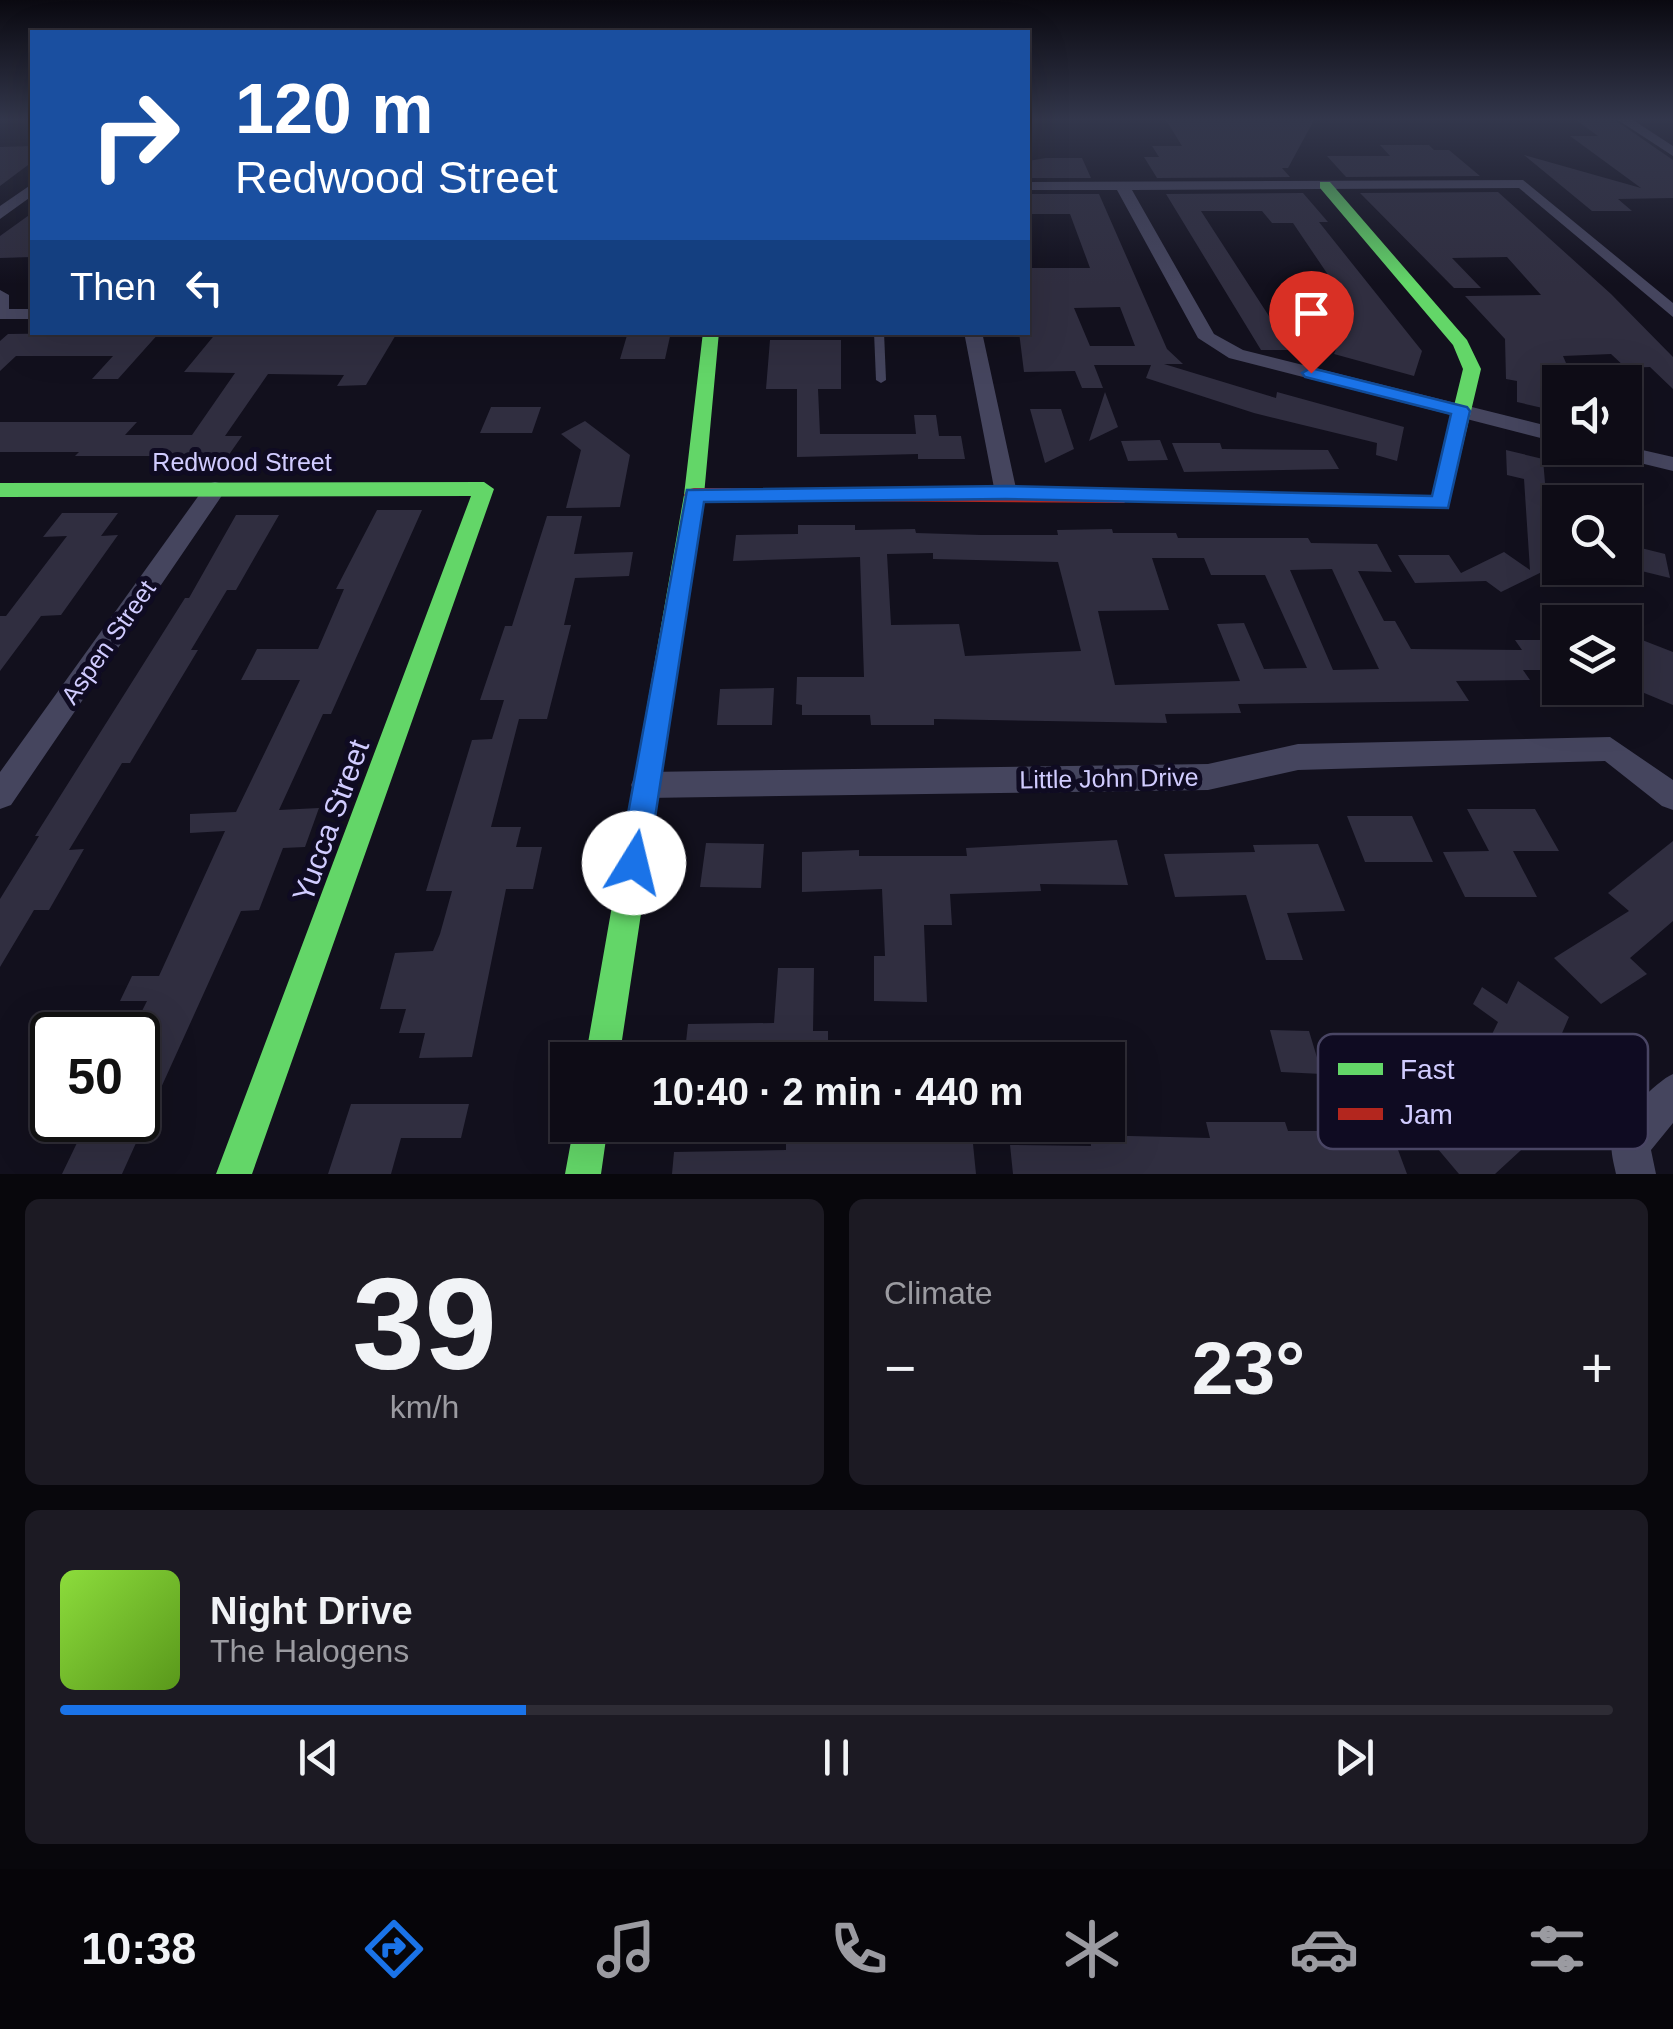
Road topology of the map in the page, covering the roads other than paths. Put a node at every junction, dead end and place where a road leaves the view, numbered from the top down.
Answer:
1 (1122, 185) junction
2 (1325, 185) junction
3 (1030, 186) edge
4 (30, 191) edge
5 (0, 214) edge
6 (0, 295) edge
7 (1673, 312) edge
8 (0, 314) edge
9 (30, 314) edge
10 (712, 335) edge
11 (879, 335) edge
12 (974, 335) edge
13 (881, 380) dead end
14 (1461, 411) junction
15 (1542, 431) edge
16 (1642, 456) edge
17 (1673, 464) edge
18 (215, 489) junction
19 (0, 490) edge
20 (484, 490) joint
21 (1006, 492) junction
22 (694, 495) junction
23 (646, 784) junction
24 (0, 796) edge
25 (1673, 797) edge
26 (605, 1042) edge
27 (1673, 1093) edge
28 (1648, 1120) edge
29 (588, 1142) edge
30 (1631, 1149) edge
31 (234, 1174) edge
32 (583, 1174) edge
33 (1636, 1174) edge

1 - 2 street
1 - 3 street
1 - 14 street
2 - 7 street
2 - 14 street
4 - 5 street
6 - 8 street
8 - 9 street
10 - 22 street
11 - 13 lane
12 - 21 street
14 - 15 street
14 - 21 street
16 - 17 street
18 - 19 street, Redwood Street
18 - 20 street, Redwood Street
18 - 24 street, Aspen Street
20 - 31 street, Yucca Street
21 - 22 street
22 - 23 street
23 - 25 street, Little John Drive
23 - 26 street
27 - 28 street
29 - 32 street
30 - 33 street

